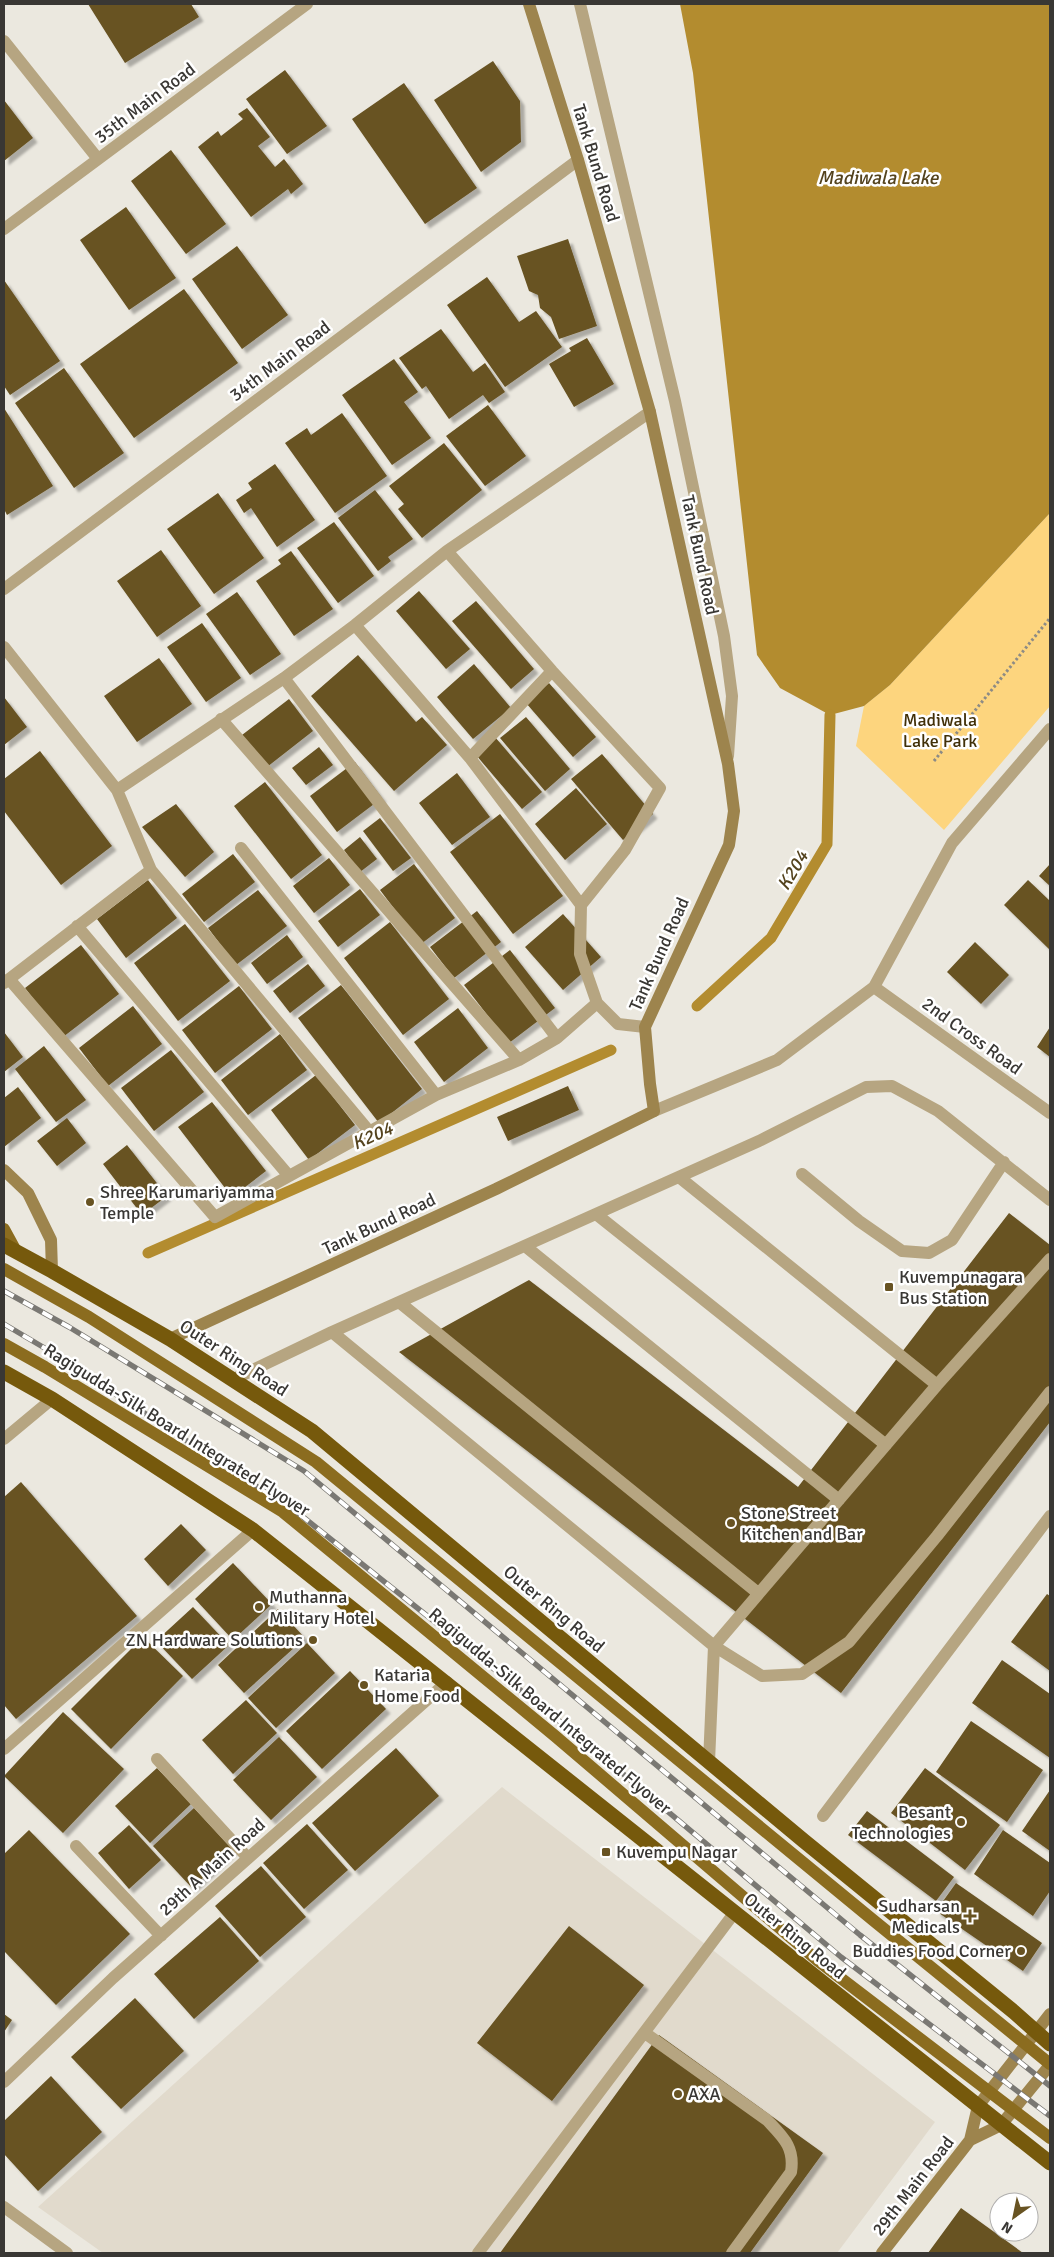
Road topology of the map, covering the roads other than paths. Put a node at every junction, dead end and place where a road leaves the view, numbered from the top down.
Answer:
1 (306, 4) edge
2 (530, 4) edge
3 (580, 4) edge
4 (4, 41) edge
5 (98, 160) junction
6 (578, 160) junction
7 (4, 229) edge
8 (650, 412) junction
9 (447, 551) junction
10 (4, 589) edge
11 (355, 625) junction
12 (4, 647) edge
13 (552, 672) junction
14 (284, 678) junction
15 (221, 719) junction
16 (1050, 729) edge
17 (470, 758) junction
18 (728, 764) junction
19 (117, 790) junction
20 (241, 848) dead end
21 (151, 870) junction
22 (581, 905) junction
23 (77, 926) junction
24 (6, 981) edge
25 (874, 987) junction
26 (597, 1003) junction
27 (645, 1027) junction
28 (557, 1038) junction
29 (519, 1060) junction
30 (436, 1095) junction
31 (654, 1111) junction
32 (1050, 1113) edge
33 (369, 1131) junction
34 (1004, 1162) junction
35 (4, 1170) edge
36 (802, 1174) dead end
37 (289, 1176) junction
38 (678, 1176) junction
39 (1050, 1200) edge
40 (596, 1214) junction
41 (4, 1229) edge
42 (525, 1246) junction
43 (10, 1248) edge
44 (1050, 1259) edge
45 (4, 1269) edge
46 (52, 1271) junction
47 (399, 1302) junction
48 (332, 1332) junction
49 (170, 1339) junction
50 (4, 1344) edge
51 (4, 1372) edge
52 (232, 1380) junction
53 (937, 1385) junction
54 (1050, 1392) edge
55 (52, 1399) junction
56 (4, 1439) edge
57 (886, 1445) junction
58 (839, 1500) junction
59 (1050, 1516) edge
60 (253, 1530) junction
61 (758, 1593) junction
62 (714, 1646) junction
63 (446, 1682) junction
64 (4, 1749) edge
65 (157, 1759) dead end
66 (709, 1762) junction
67 (823, 1816) dead end
68 (76, 1846) dead end
69 (248, 1858) junction
70 (735, 1912) junction
71 (160, 1936) junction
72 (1050, 2014) edge
73 (1037, 2032) junction
74 (645, 2033) junction
75 (1050, 2044) edge
76 (1050, 2064) edge
77 (4, 2082) edge
78 (978, 2106) junction
79 (1001, 2125) junction
80 (1050, 2138) edge
81 (970, 2140) junction
82 (1050, 2163) edge
83 (4, 2207) edge
84 (67, 2253) edge
85 (478, 2253) edge
86 (732, 2253) edge
87 (882, 2253) edge

1 - 5 street, 35th Main Road
2 - 6 main road, Tank Bund Road
3 - 18 street
4 - 5 street
5 - 7 street, 35th Main Road
6 - 8 main road, Tank Bund Road
6 - 10 street, 34th Main Road
8 - 9 street
8 - 18 main road, Tank Bund Road
9 - 11 street
9 - 13 street
11 - 14 street
11 - 17 street
12 - 19 street
13 - 17 street
13 - 22 street
14 - 15 street
14 - 28 street
15 - 19 street
15 - 29 street
16 - 25 street, Tank Bund Road
17 - 22 street
18 - 27 main road, Tank Bund Road
19 - 21 street
20 - 30 street
21 - 23 street
21 - 33 street
22 - 26 street
23 - 24 street
23 - 37 street
24 - 37 street
25 - 31 street, Tank Bund Road
25 - 32 street, 2nd Cross Road
26 - 27 street
26 - 28 street
27 - 31 main road, Tank Bund Road
28 - 29 street
29 - 30 street
30 - 33 street
31 - 49 main road, Tank Bund Road
33 - 37 street
34 - 36 street
34 - 38 street
34 - 39 street
35 - 46 main road
38 - 40 street
38 - 53 street
40 - 42 street
40 - 57 street
41 - 43 main road
42 - 47 street
42 - 58 street
43 - 46 highway, Outer Ring Road
44 - 53 street
45 - 76 main road, bridge
46 - 49 highway, Outer Ring Road
47 - 48 street
47 - 61 street
48 - 52 street
48 - 62 street
49 - 52 highway, Outer Ring Road
50 - 80 main road, Ragigudda-Silk Board Integrated Flyover, bridge
51 - 55 highway, Outer Ring Road
52 - 66 highway, Outer Ring Road
53 - 57 street
54 - 62 street
55 - 56 street
55 - 60 highway, Outer Ring Road
57 - 58 street
58 - 61 street
59 - 67 street
60 - 63 highway, Outer Ring Road
60 - 64 street
61 - 62 street
62 - 66 street
63 - 69 street, 29th A Main Road
63 - 70 highway, Outer Ring Road
65 - 69 street
66 - 73 highway, Outer Ring Road
68 - 71 street
69 - 71 street, 29th A Main Road
70 - 74 street
70 - 78 highway, Outer Ring Road
71 - 77 street, 29th A Main Road
72 - 73 main road
73 - 75 highway, Outer Ring Road
73 - 78 main road
74 - 85 street
74 - 86 street
76 - 79 main road
78 - 79 highway, Outer Ring Road
78 - 81 main road
79 - 81 main road
79 - 82 highway, Outer Ring Road
81 - 87 main road, 29th Main Road
83 - 84 street

